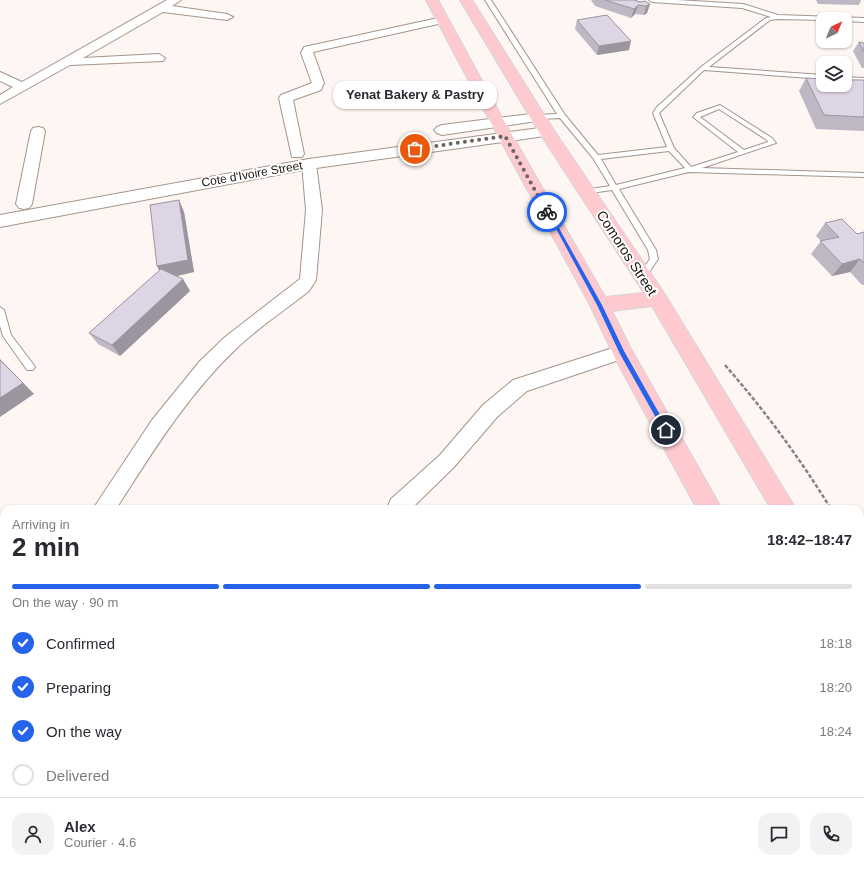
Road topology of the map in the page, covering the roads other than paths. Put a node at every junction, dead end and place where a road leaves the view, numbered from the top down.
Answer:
1 (175, 0) edge
2 (432, 0) edge
3 (466, 0) edge
4 (488, 0) edge
5 (652, 0) edge
6 (161, 8) junction
7 (778, 16) junction
8 (227, 17) dead end
9 (443, 20) junction
10 (864, 20) edge
11 (159, 58) dead end
12 (68, 62) junction
13 (703, 68) junction
14 (0, 76) edge
15 (816, 76) edge
16 (852, 79) edge
17 (864, 80) edge
18 (23, 87) junction
19 (0, 100) edge
20 (562, 116) junction
21 (543, 124) junction
22 (501, 129) junction
23 (38, 131) dead end
24 (671, 149) junction
25 (743, 153) junction
26 (596, 156) junction
27 (303, 159) junction
28 (690, 170) junction
29 (864, 176) edge
30 (614, 188) junction
31 (587, 192) junction
32 (24, 204) junction
33 (0, 208) edge
34 (0, 220) edge
35 (642, 276) junction
36 (657, 298) junction
37 (600, 305) junction
38 (0, 310) edge
39 (622, 352) junction
40 (30, 367) dead end
41 (107, 505) edge
42 (400, 505) edge
43 (708, 505) edge
44 (782, 505) edge

1 - 6 street
2 - 9 main road
3 - 21 main road, Comoros Street
4 - 20 lane
5 - 7 lane
6 - 8 street
6 - 12 street
7 - 10 lane
7 - 13 lane
9 - 22 main road
9 - 27 street
11 - 12 street
12 - 18 street
13 - 15 lane
13 - 24 lane
14 - 18 street
16 - 17 lane
18 - 19 street
20 - 21 lane
20 - 26 lane
21 - 22 main road
21 - 31 main road, Comoros Street
22 - 27 main road, Cote d'Ivoire Street
22 - 27 main road, Cote d'Ivoire Street
22 - 37 main road
23 - 32 street
24 - 26 lane
24 - 28 lane
25 - 25 lane
25 - 28 lane
26 - 30 lane
27 - 32 main road, Cote d'Ivoire Street
27 - 34 main road, Cote d'Ivoire Street
27 - 41 street
28 - 29 lane
28 - 30 lane
30 - 31 lane
30 - 35 lane
31 - 35 main road, Comoros Street
32 - 33 main road, Cote d'Ivoire Street
35 - 36 main road, Comoros Street
36 - 37 main road
36 - 44 main road, Comoros Street
37 - 39 main road
38 - 40 lane
39 - 42 street
39 - 43 main road

